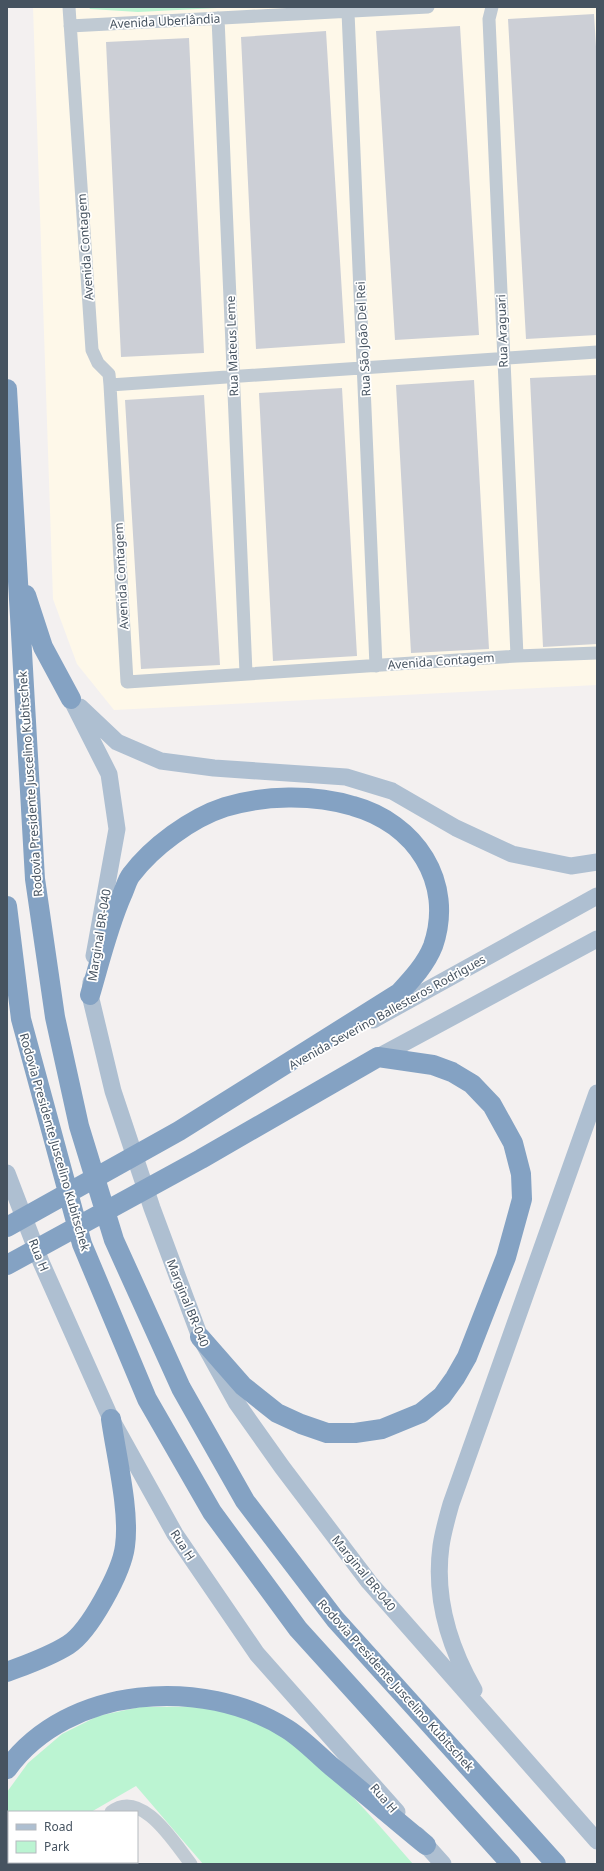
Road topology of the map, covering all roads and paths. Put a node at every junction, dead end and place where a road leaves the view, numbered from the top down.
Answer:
1 (69, 7) edge
2 (428, 7) edge
3 (492, 7) edge
4 (348, 12) junction
5 (218, 18) junction
6 (70, 26) junction
7 (597, 352) edge
8 (504, 359) junction
9 (364, 369) junction
10 (233, 377) junction
11 (110, 385) junction
12 (7, 389) edge
13 (18, 568) junction
14 (597, 653) edge
15 (517, 656) junction
16 (376, 666) junction
17 (246, 673) junction
18 (71, 699) junction
19 (597, 862) edge
20 (597, 896) edge
21 (7, 906) edge
22 (597, 939) edge
23 (90, 995) junction
24 (378, 1056) junction
25 (251, 1087) junction
26 (597, 1093) edge
27 (7, 1173) edge
28 (7, 1227) edge
29 (7, 1265) edge
30 (200, 1337) junction
31 (111, 1419) junction
32 (7, 1672) edge
33 (490, 1719) junction
34 (7, 1769) edge
35 (114, 1811) edge
36 (597, 1841) edge
37 (426, 1845) junction
38 (191, 1864) edge
39 (443, 1864) edge
40 (511, 1864) edge
41 (556, 1864) edge

1 - 6 lane, Avenida Contagem
2 - 4 lane, Avenida Uberlândia
3 - 8 lane, Rua Araguari
4 - 5 lane, Avenida Uberlândia
4 - 9 lane, Rua São João Del Rei
5 - 6 lane, Avenida Uberlândia
5 - 10 lane, Rua Mateus Leme
6 - 11 lane, Avenida Contagem
7 - 8 lane
8 - 9 lane
8 - 15 lane, Rua Araguari
9 - 10 lane
9 - 16 lane, Rua São João Del Rei
10 - 11 lane
10 - 17 lane, Rua Mateus Leme
11 - 17 lane, Avenida Contagem
12 - 13 highway, Rodovia Presidente Juscelino Kubitschek
13 - 18 highway
13 - 41 highway, Rodovia Presidente Juscelino Kubitschek
14 - 15 lane, Avenida Contagem
15 - 16 lane, Avenida Contagem
16 - 17 lane, Avenida Contagem
18 - 19 main road
18 - 23 main road, Marginal BR-040
20 - 25 main road, Avenida Severino Ballesteros Rodrigues
21 - 40 highway, Rodovia Presidente Juscelino Kubitschek
22 - 24 main road
23 - 25 highway
23 - 30 main road, Marginal BR-040
24 - 29 highway
24 - 30 highway
25 - 28 highway, Avenida Severino Ballesteros Rodrigues
26 - 33 main road
27 - 31 main road, Rua H
30 - 33 main road, Marginal BR-040
31 - 32 highway
31 - 37 main road, Rua H
33 - 36 main road, Marginal BR-040
34 - 37 highway
35 - 38 lane
37 - 39 main road, Rua H

